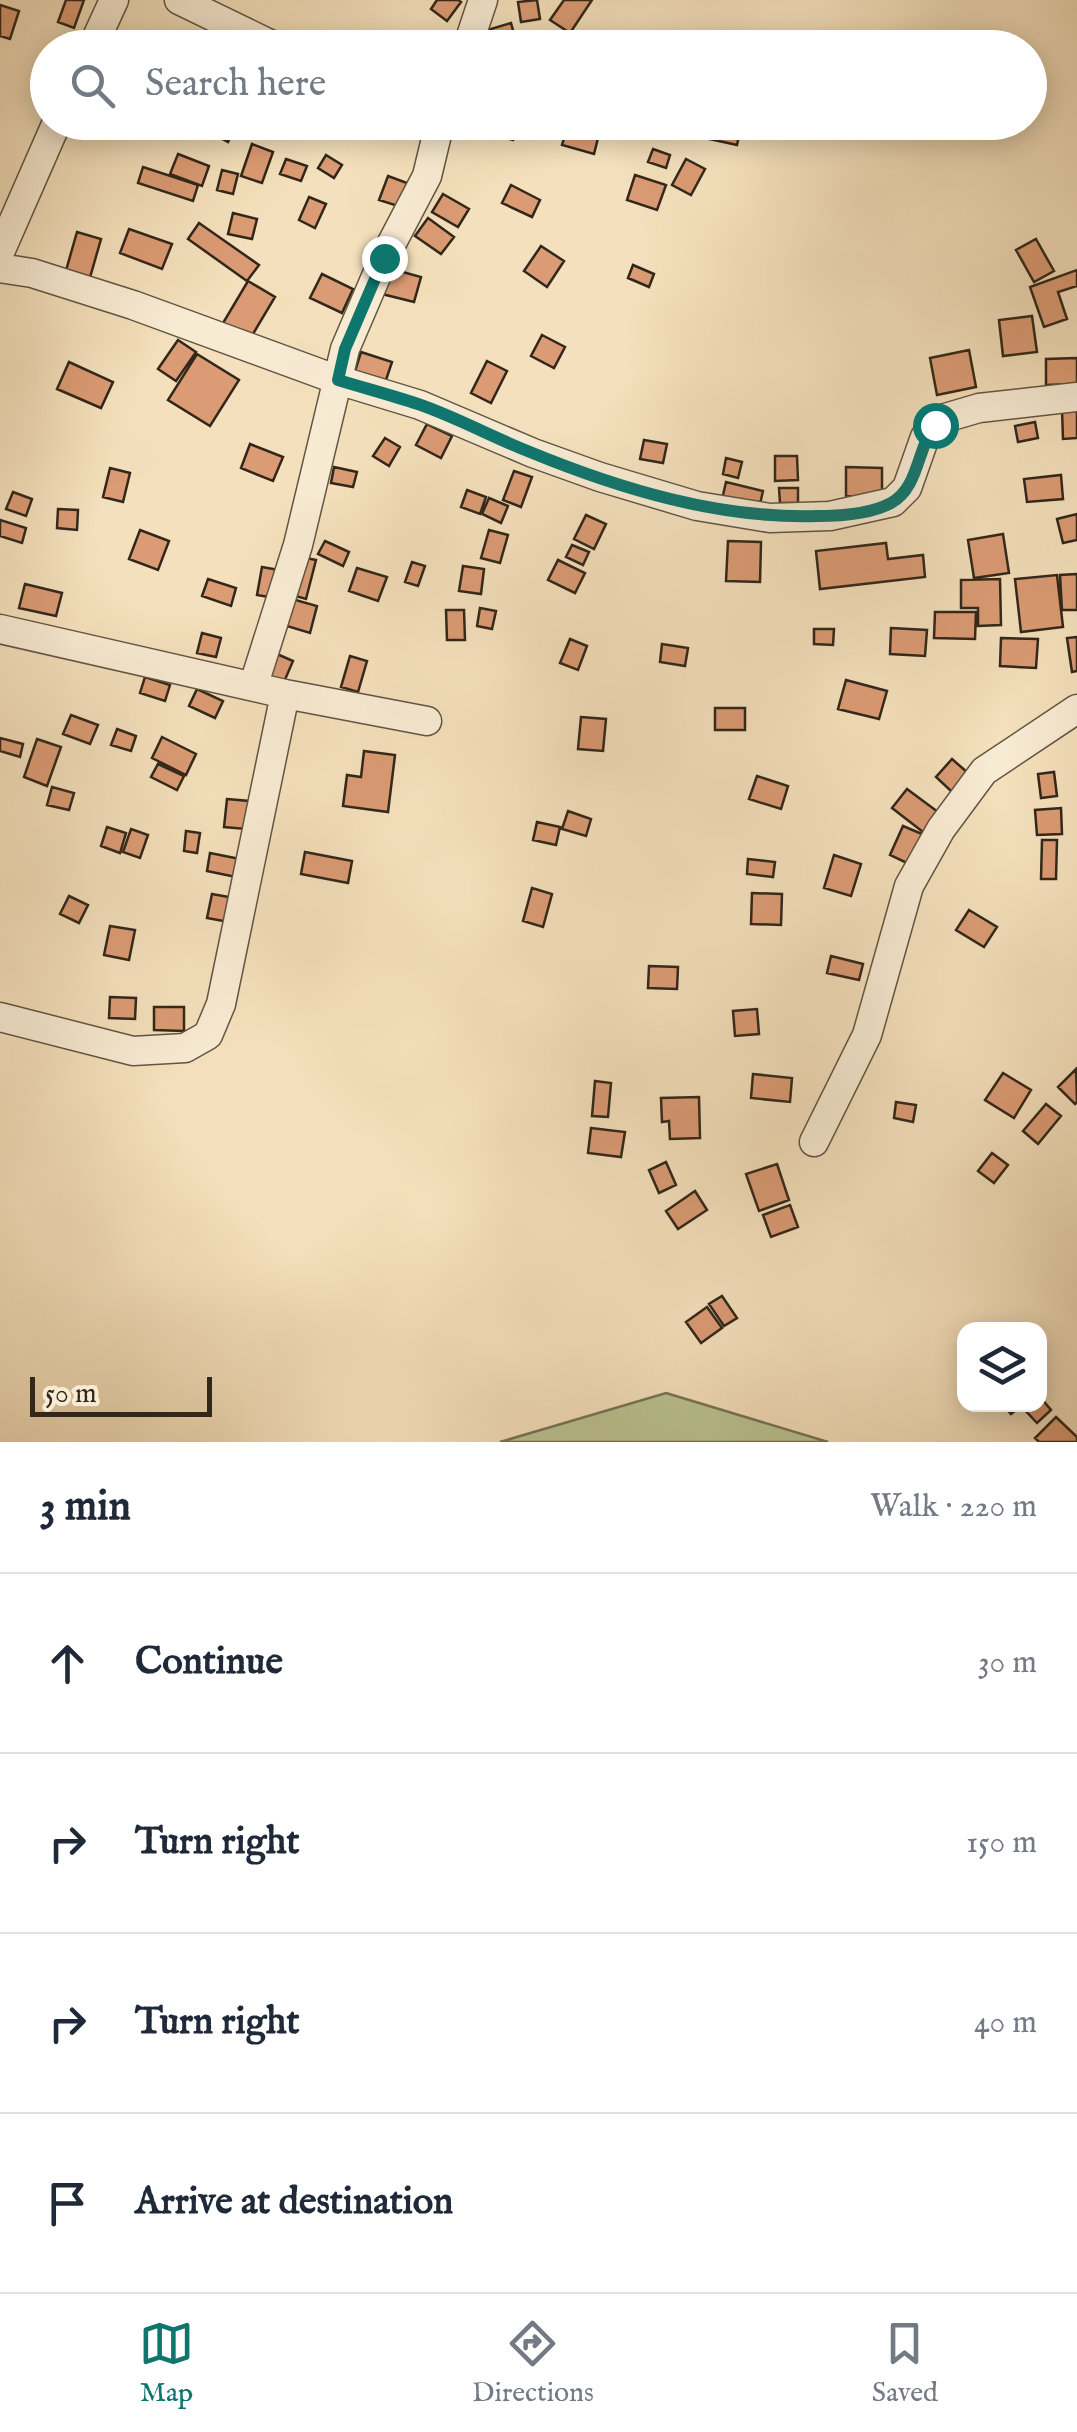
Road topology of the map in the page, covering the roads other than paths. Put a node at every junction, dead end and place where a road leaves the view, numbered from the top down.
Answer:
1 (114, 0) edge
2 (178, 0) edge
3 (483, 0) edge
4 (100, 30) edge
5 (240, 30) edge
6 (473, 30) edge
7 (48, 140) edge
8 (434, 140) edge
9 (0, 252) edge
10 (0, 268) edge
11 (338, 380) junction
12 (1077, 397) edge
13 (0, 629) edge
14 (254, 684) junction
15 (286, 694) junction
16 (1077, 709) edge
17 (427, 721) dead end
18 (0, 1017) edge
19 (814, 1142) dead end

1 - 4 street
2 - 5 street
3 - 6 street
7 - 9 street
8 - 11 street
10 - 11 street
11 - 12 street
11 - 14 street
13 - 14 street
14 - 15 street
15 - 17 street
15 - 18 street
16 - 19 street

